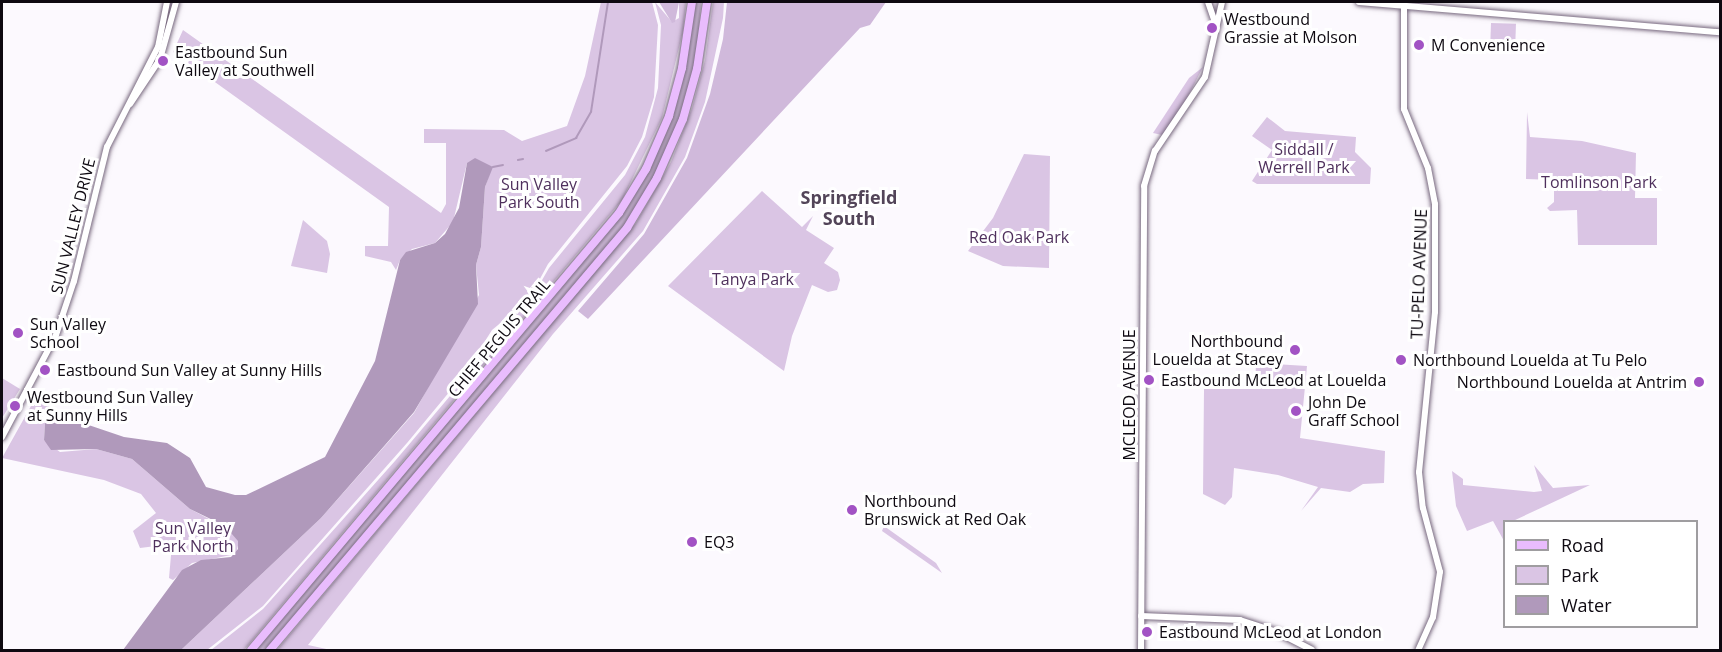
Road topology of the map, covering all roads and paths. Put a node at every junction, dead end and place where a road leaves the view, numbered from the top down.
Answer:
1 (166, 2) edge
2 (176, 2) edge
3 (692, 2) edge
4 (706, 2) edge
5 (1208, 2) edge
6 (1222, 2) edge
7 (1359, 2) edge
8 (1404, 5) junction
9 (1216, 25) junction
10 (1720, 32) edge
11 (121, 117) junction
12 (2, 437) edge
13 (1141, 616) junction
14 (250, 651) edge
15 (270, 651) edge
16 (1141, 651) edge
17 (1312, 651) edge
18 (1418, 651) edge

1 - 11 street, SUN VALLEY DRIVE
2 - 11 street, SUN VALLEY DRIVE
3 - 14 main road, CHIEF PEGUIS TRAIL
4 - 15 main road, CHIEF PEGUIS TRAIL
5 - 9 street
6 - 9 street, MCLEOD AVENUE
7 - 8 street
8 - 10 street
8 - 18 street, TU-PELO AVENUE
9 - 13 street, MCLEOD AVENUE
11 - 12 street, SUN VALLEY DRIVE
13 - 16 street, MCLEOD AVENUE
13 - 17 street

